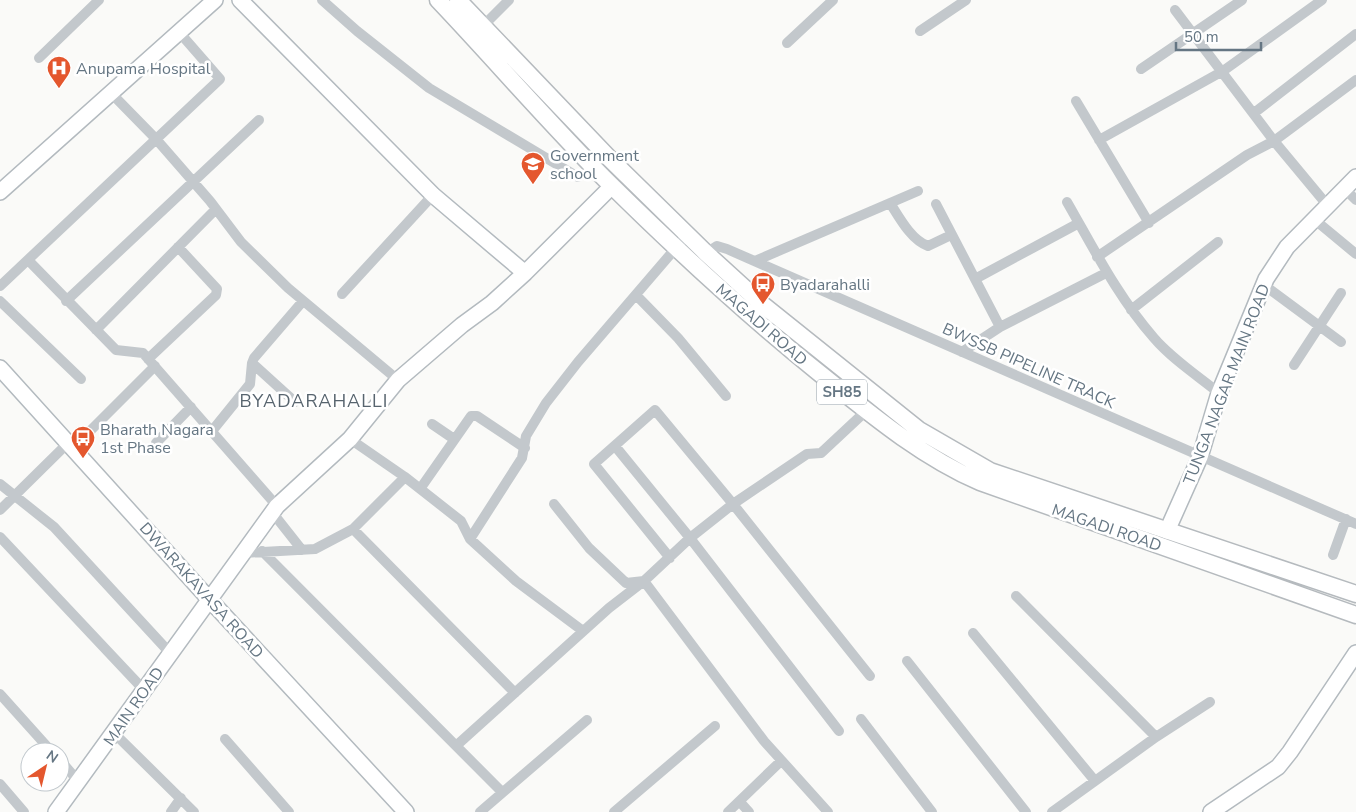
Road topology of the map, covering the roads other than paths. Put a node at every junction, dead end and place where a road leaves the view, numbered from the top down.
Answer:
1 (99, 0) edge
2 (240, 0) edge
3 (322, 0) edge
4 (438, 0) edge
5 (458, 0) edge
6 (509, 0) edge
7 (833, 0) edge
8 (966, 0) edge
9 (1242, 0) edge
10 (1322, 0) edge
11 (209, 2) edge
12 (1176, 10) dead end
13 (483, 26) junction
14 (920, 30) dead end
15 (179, 32) junction
16 (1192, 34) junction
17 (1356, 34) edge
18 (787, 43) dead end
19 (39, 58) dead end
20 (1141, 69) dead end
21 (1223, 71) junction
22 (1356, 80) edge
23 (111, 93) junction
24 (1076, 101) dead end
25 (1254, 113) junction
26 (260, 120) dead end
27 (156, 139) junction
28 (1099, 140) junction
29 (1274, 141) junction
30 (578, 177) dead end
31 (1356, 178) edge
32 (192, 181) junction
33 (612, 186) junction
34 (918, 190) dead end
35 (0, 192) edge
36 (1351, 194) edge
37 (433, 195) junction
38 (1067, 202) dead end
39 (890, 203) junction
40 (936, 204) dead end
41 (1328, 206) junction
42 (216, 209) junction
43 (1315, 220) junction
44 (1079, 223) junction
45 (1149, 223) junction
46 (687, 235) junction
47 (951, 235) junction
48 (1218, 242) dead end
49 (178, 247) junction
50 (676, 248) junction
51 (1356, 254) edge
52 (1097, 258) junction
53 (700, 259) junction
54 (28, 260) junction
55 (755, 261) junction
56 (1106, 272) junction
57 (525, 273) junction
58 (976, 279) junction
59 (1264, 285) junction
60 (0, 286) edge
61 (1341, 293) dead end
62 (342, 294) dead end
63 (636, 295) junction
64 (0, 300) edge
65 (66, 301) junction
66 (303, 301) junction
67 (1131, 310) junction
68 (1320, 326) junction
69 (1000, 327) junction
70 (96, 330) junction
71 (1341, 342) dead end
72 (962, 352) junction
73 (151, 362) junction
74 (252, 363) junction
75 (1294, 365) dead end
76 (0, 368) edge
77 (81, 379) dead end
78 (398, 380) junction
79 (1219, 393) junction
80 (726, 396) dead end
81 (295, 402) dead end
82 (191, 407) junction
83 (866, 411) junction
84 (432, 424) dead end
85 (212, 431) junction
86 (87, 434) dead end
87 (350, 439) junction
88 (454, 439) junction
89 (69, 442) junction
90 (156, 443) dead end
91 (615, 446) junction
92 (525, 448) junction
93 (1200, 457) junction
94 (405, 477) junction
95 (0, 484) edge
96 (420, 488) junction
97 (15, 497) junction
98 (554, 504) dead end
99 (733, 504) junction
100 (274, 509) junction
101 (0, 510) edge
102 (1346, 519) junction
103 (1356, 524) edge
104 (352, 529) junction
105 (1167, 531) junction
106 (0, 537) edge
107 (690, 538) junction
108 (470, 539) junction
109 (1159, 545) junction
110 (302, 550) junction
111 (262, 551) junction
112 (243, 554) junction
113 (1332, 556) dead end
114 (670, 558) junction
115 (644, 581) junction
116 (1356, 594) edge
117 (1016, 596) dead end
118 (209, 599) junction
119 (1356, 614) edge
120 (583, 631) junction
121 (973, 633) dead end
122 (170, 653) junction
123 (1356, 653) edge
124 (906, 661) dead end
125 (870, 676) dead end
126 (144, 690) junction
127 (515, 693) junction
128 (0, 694) edge
129 (1210, 702) dead end
130 (861, 719) dead end
131 (587, 720) dead end
132 (715, 726) dead end
133 (839, 731) dead end
134 (114, 733) junction
135 (1156, 737) junction
136 (225, 739) dead end
137 (43, 742) edge
138 (457, 745) junction
139 (781, 761) junction
140 (70, 772) edge
141 (1095, 781) junction
142 (79, 782) junction
143 (0, 784) edge
144 (502, 792) junction
145 (181, 798) junction
146 (740, 802) junction
147 (24, 812) edge
148 (56, 812) edge
149 (171, 812) edge
150 (194, 812) edge
151 (289, 812) edge
152 (406, 812) edge
153 (480, 812) edge
154 (614, 812) edge
155 (728, 812) edge
156 (748, 812) edge
157 (828, 812) edge
158 (932, 812) edge
159 (1026, 812) edge
160 (1052, 812) edge
161 (1211, 812) edge

1 - 19 street
2 - 37 street
3 - 30 street
4 - 33 main road, MAGADI ROAD / SH85
5 - 13 main road, MAGADI ROAD / SH85
6 - 13 street
7 - 18 street
8 - 14 street
9 - 16 street
10 - 21 street
11 - 15 street
12 - 16 street
13 - 46 main road, MAGADI ROAD / SH85
15 - 23 street
15 - 27 street
16 - 20 street
16 - 21 street
17 - 25 street
21 - 25 street
21 - 28 street
22 - 29 street
23 - 27 street
23 - 35 street
24 - 28 street
25 - 29 street
26 - 32 street
27 - 32 street
27 - 54 street
28 - 45 street
29 - 41 street
29 - 45 street
31 - 36 street, TUNGA NAGAR MAIN ROAD
32 - 42 street
32 - 65 street
33 - 50 main road, MAGADI ROAD / SH85
33 - 57 street, MAIN ROAD
34 - 39 street
36 - 41 street, TUNGA NAGAR MAIN ROAD
37 - 57 street
37 - 62 street
38 - 44 street
39 - 47 street
39 - 55 street
40 - 47 street
41 - 43 street, TUNGA NAGAR MAIN ROAD
42 - 49 street
42 - 66 street
43 - 51 street
43 - 59 street, TUNGA NAGAR MAIN ROAD
44 - 52 street
44 - 58 street
45 - 52 street
46 - 50 street
46 - 53 main road, MAGADI ROAD / SH85
47 - 58 street
48 - 67 street
49 - 70 street
49 - 73 street
50 - 53 main road, MAGADI ROAD / SH85
50 - 63 street
52 - 56 street
53 - 55 street, BWSSB PIPELINE TRACK
53 - 83 main road, MAGADI ROAD / SH85
53 - 105 main road, MAGADI ROAD / SH85
54 - 60 street
54 - 65 street
55 - 72 street, BWSSB PIPELINE TRACK
56 - 67 street
56 - 69 street
57 - 78 street, MAIN ROAD
58 - 69 street
59 - 68 street
59 - 79 street, TUNGA NAGAR MAIN ROAD
61 - 68 street
63 - 80 street
63 - 92 street
64 - 77 street
65 - 70 street
66 - 74 street
66 - 78 street
67 - 79 street
68 - 71 street
68 - 75 street
69 - 72 street
70 - 73 street
72 - 93 street, BWSSB PIPELINE TRACK
73 - 82 street
73 - 86 street
74 - 81 street
74 - 85 street
76 - 89 street, DWARAKAVASA ROAD
78 - 87 street, MAIN ROAD
79 - 93 street, TUNGA NAGAR MAIN ROAD
82 - 85 street
82 - 90 street
83 - 99 street
83 - 109 main road, MAGADI ROAD / SH85
84 - 88 street
85 - 100 street
87 - 94 street
87 - 100 street, MAIN ROAD
88 - 92 street
88 - 96 street
89 - 97 street
89 - 118 street, DWARAKAVASA ROAD
91 - 99 street
91 - 107 street
91 - 114 street
92 - 108 street
93 - 102 street, BWSSB PIPELINE TRACK
93 - 105 street, TUNGA NAGAR MAIN ROAD
94 - 96 street
94 - 104 street
95 - 97 street
96 - 108 street
97 - 101 street
97 - 122 street
98 - 115 street
99 - 107 street
99 - 125 street
100 - 110 street
100 - 112 street, MAIN ROAD
102 - 103 street, BWSSB PIPELINE TRACK
102 - 113 street
104 - 110 street
104 - 127 street
105 - 109 street
105 - 116 main road, MAGADI ROAD / SH85
106 - 126 street
107 - 114 street
107 - 133 street
108 - 120 street
109 - 119 main road, MAGADI ROAD / SH85
110 - 111 street
111 - 112 street
111 - 138 street
112 - 118 street, MAIN ROAD
114 - 115 street
115 - 120 street
115 - 139 street
117 - 135 street
118 - 122 street, MAIN ROAD
118 - 152 street, DWARAKAVASA ROAD
120 - 127 street
121 - 141 street
122 - 126 street, MAIN ROAD
123 - 161 street
124 - 159 street
126 - 134 street, MAIN ROAD
127 - 138 street
128 - 137 street
129 - 135 street
130 - 158 street
131 - 144 street
132 - 154 street
134 - 142 street, MAIN ROAD
134 - 145 street
135 - 141 street
136 - 151 street
138 - 144 street
139 - 146 street
139 - 157 street
140 - 142 street
141 - 160 street
142 - 148 street, MAIN ROAD
143 - 147 street
144 - 153 street
145 - 149 street
145 - 150 street
146 - 155 street
146 - 156 street

